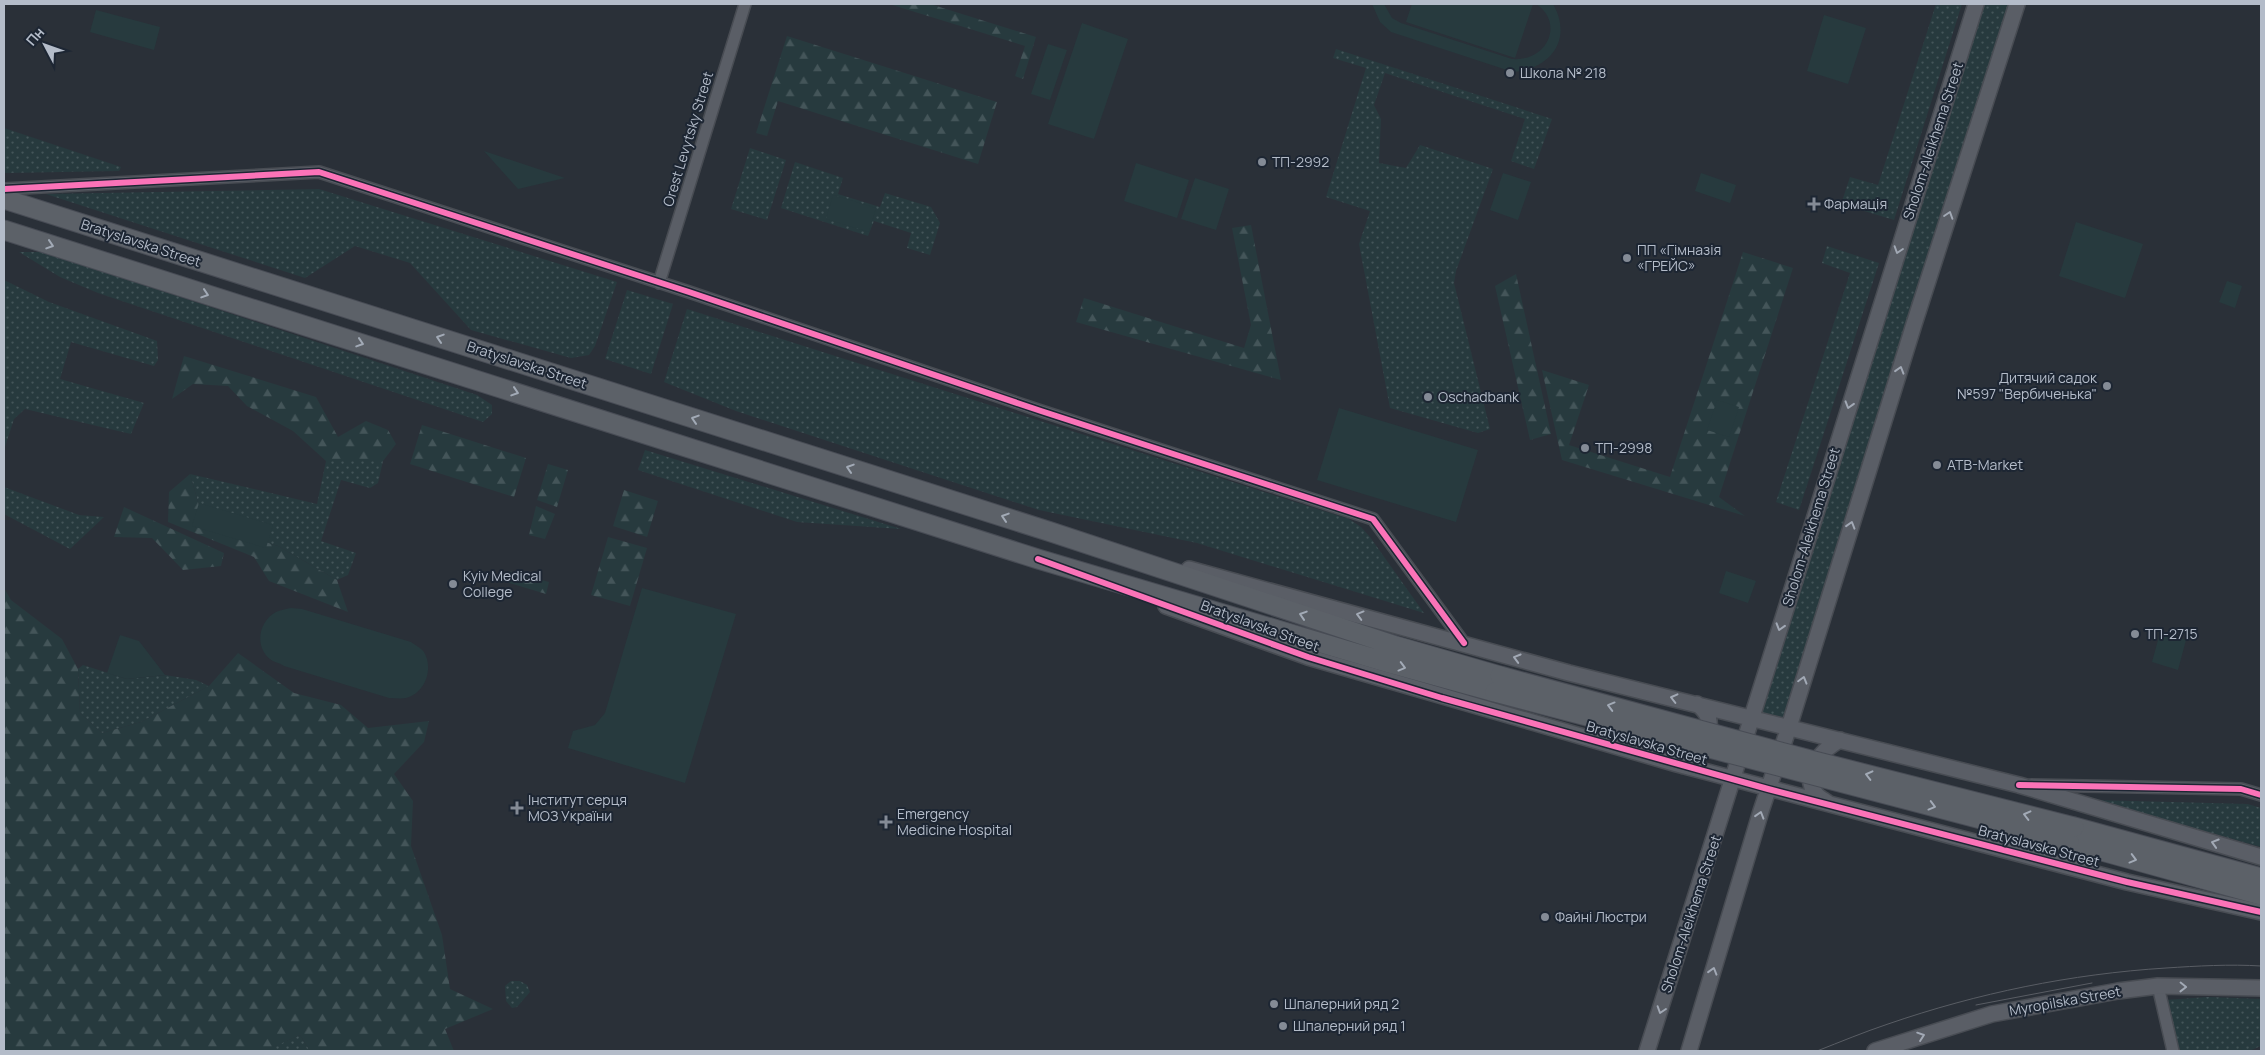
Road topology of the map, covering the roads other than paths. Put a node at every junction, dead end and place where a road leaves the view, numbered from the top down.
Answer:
1 (746, 4) edge
2 (1976, 4) edge
3 (2017, 4) edge
4 (4, 189) edge
5 (4, 199) edge
6 (4, 230) edge
7 (659, 283) junction
8 (1051, 532) junction
9 (1038, 559) junction
10 (1464, 643) junction
11 (1498, 684) junction
12 (1696, 703) junction
13 (1753, 718) junction
14 (1789, 727) junction
15 (1840, 740) junction
16 (1684, 766) junction
17 (1734, 780) junction
18 (2019, 785) junction
19 (1768, 790) junction
20 (2261, 795) edge
21 (1831, 805) junction
22 (2071, 835) junction
23 (2261, 857) edge
24 (2261, 878) edge
25 (2261, 894) edge
26 (2261, 912) edge
27 (2158, 986) junction
28 (2261, 988) edge
29 (1647, 1051) edge
30 (1689, 1051) edge
31 (1875, 1051) edge
32 (2173, 1051) edge

1 - 7 street, Orest Levytsky Street
2 -> 13 street, Sholom-Aleikhema Street
14 -> 3 street
4 - 7 street
8 -> 5 main road, Bratyslavska Street
6 -> 9 main road, Bratyslavska Street
7 - 10 street
10 -> 8 street, Bratyslavska Street
11 -> 8 main road, Bratyslavska Street
9 -> 11 main road, Bratyslavska Street
9 - 16 street, Bratyslavska Street
12 -> 10 street, Bratyslavska Street
11 - 22 main road, Bratyslavska Street, bridge
12 - 13 street, Bratyslavska Street
12 - 16 street
13 - 14 street, Bratyslavska Street
13 - 17 street, Sholom-Aleikhema Street
14 - 15 street, Bratyslavska Street
14 - 19 street
15 - 18 street, Bratyslavska Street
15 - 21 street
16 - 17 street, Bratyslavska Street
17 - 19 street, Bratyslavska Street
17 -> 29 street, Sholom-Aleikhema Street
18 - 20 street, Bratyslavska Street
23 -> 18 street, Bratyslavska Street
19 - 21 street, Bratyslavska Street
30 -> 19 street
21 - 26 street, Bratyslavska Street
22 - 24 main road, Bratyslavska Street
22 -> 25 main road, Bratyslavska Street
27 -> 28 street, Myropilska Street
31 -> 27 street, Myropilska Street
27 - 32 street

